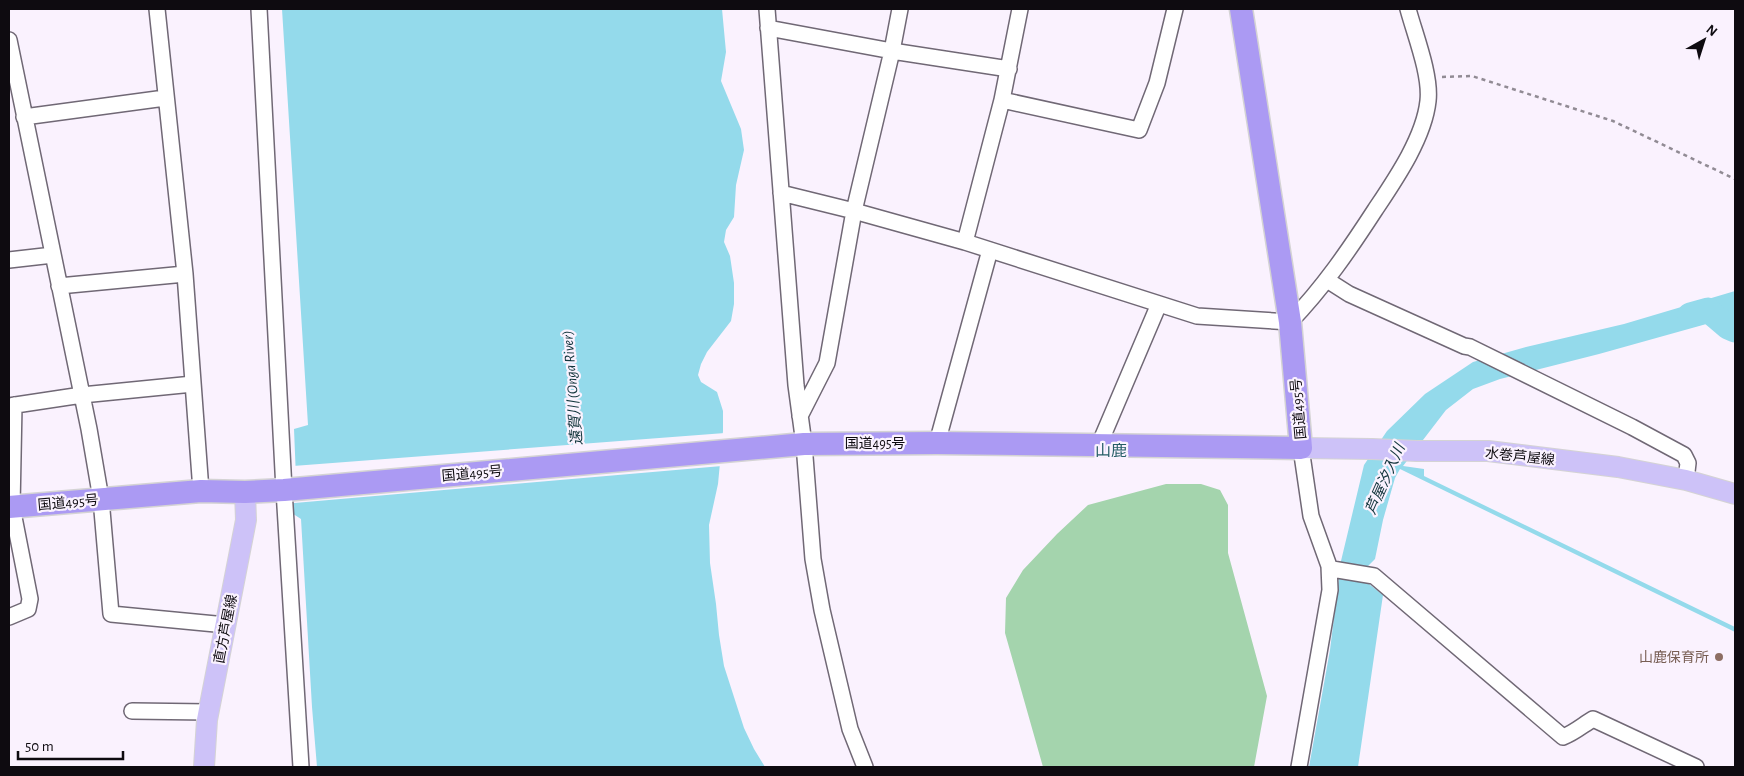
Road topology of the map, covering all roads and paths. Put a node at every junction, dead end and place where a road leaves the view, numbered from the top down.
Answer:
1 (157, 9) edge
2 (259, 9) edge
3 (767, 9) edge
4 (900, 9) edge
5 (1020, 9) edge
6 (1175, 9) edge
7 (1241, 9) edge
8 (1408, 9) edge
9 (768, 28) junction
10 (9, 40) edge
11 (892, 51) junction
12 (1009, 68) junction
13 (1427, 77) junction
14 (165, 98) junction
15 (1002, 100) junction
16 (24, 117) junction
17 (1735, 179) edge
18 (781, 193) junction
19 (854, 210) junction
20 (966, 242) junction
21 (990, 250) junction
22 (53, 256) junction
23 (9, 260) edge
24 (184, 274) junction
25 (1327, 280) junction
26 (59, 286) junction
27 (1159, 304) junction
28 (1290, 322) junction
29 (193, 384) junction
30 (82, 395) junction
31 (12, 406) edge
32 (800, 416) junction
33 (937, 443) junction
34 (804, 444) junction
35 (1099, 445) junction
36 (1302, 448) junction
37 (1686, 480) junction
38 (284, 490) junction
39 (201, 491) junction
40 (245, 492) junction
41 (1735, 494) edge
42 (101, 499) junction
43 (10, 507) edge
44 (1330, 567) junction
45 (9, 617) edge
46 (226, 625) junction
47 (132, 711) dead end
48 (208, 712) junction
49 (204, 767) edge
50 (301, 767) edge
51 (865, 767) edge
52 (1299, 767) edge
53 (1696, 767) edge

1 - 14 street
2 - 38 street
3 - 9 street
4 - 11 street
5 - 12 street
6 - 15 street
7 - 28 highway, 国道495号
8 - 13 street
9 - 11 street
9 - 18 street
10 - 16 street
11 - 12 street
11 - 19 street
12 - 15 street
13 - 17 path
13 - 25 street
14 - 16 street
14 - 24 street
15 - 20 street
16 - 22 street
18 - 19 street
18 - 32 street
19 - 20 street
19 - 32 street
20 - 21 street
21 - 27 street
21 - 33 street
22 - 23 street
22 - 26 street
24 - 26 street
24 - 29 street
25 - 28 street
25 - 37 street
26 - 30 street
27 - 28 street
27 - 35 street
28 - 36 highway, 国道495号
29 - 30 street
29 - 39 street
30 - 31 street
30 - 42 street
31 - 43 street
32 - 34 street
33 - 34 highway, 国道495号
33 - 35 highway, 国道495号
34 - 38 highway, 国道495号
34 - 51 street
35 - 36 highway, 国道495号
36 - 37 main road, 水巻芦屋線
36 - 44 street
37 - 41 main road, 水巻芦屋線
38 - 40 highway, 国道495号
38 - 50 street
39 - 40 highway, 国道495号
39 - 42 highway, 国道495号
40 - 46 main road, 直方芦屋線
42 - 43 highway, 国道495号
42 - 46 street
43 - 45 street
44 - 52 street
44 - 53 street
46 - 48 main road, 直方芦屋線
47 - 48 street
48 - 49 main road, 直方芦屋線

